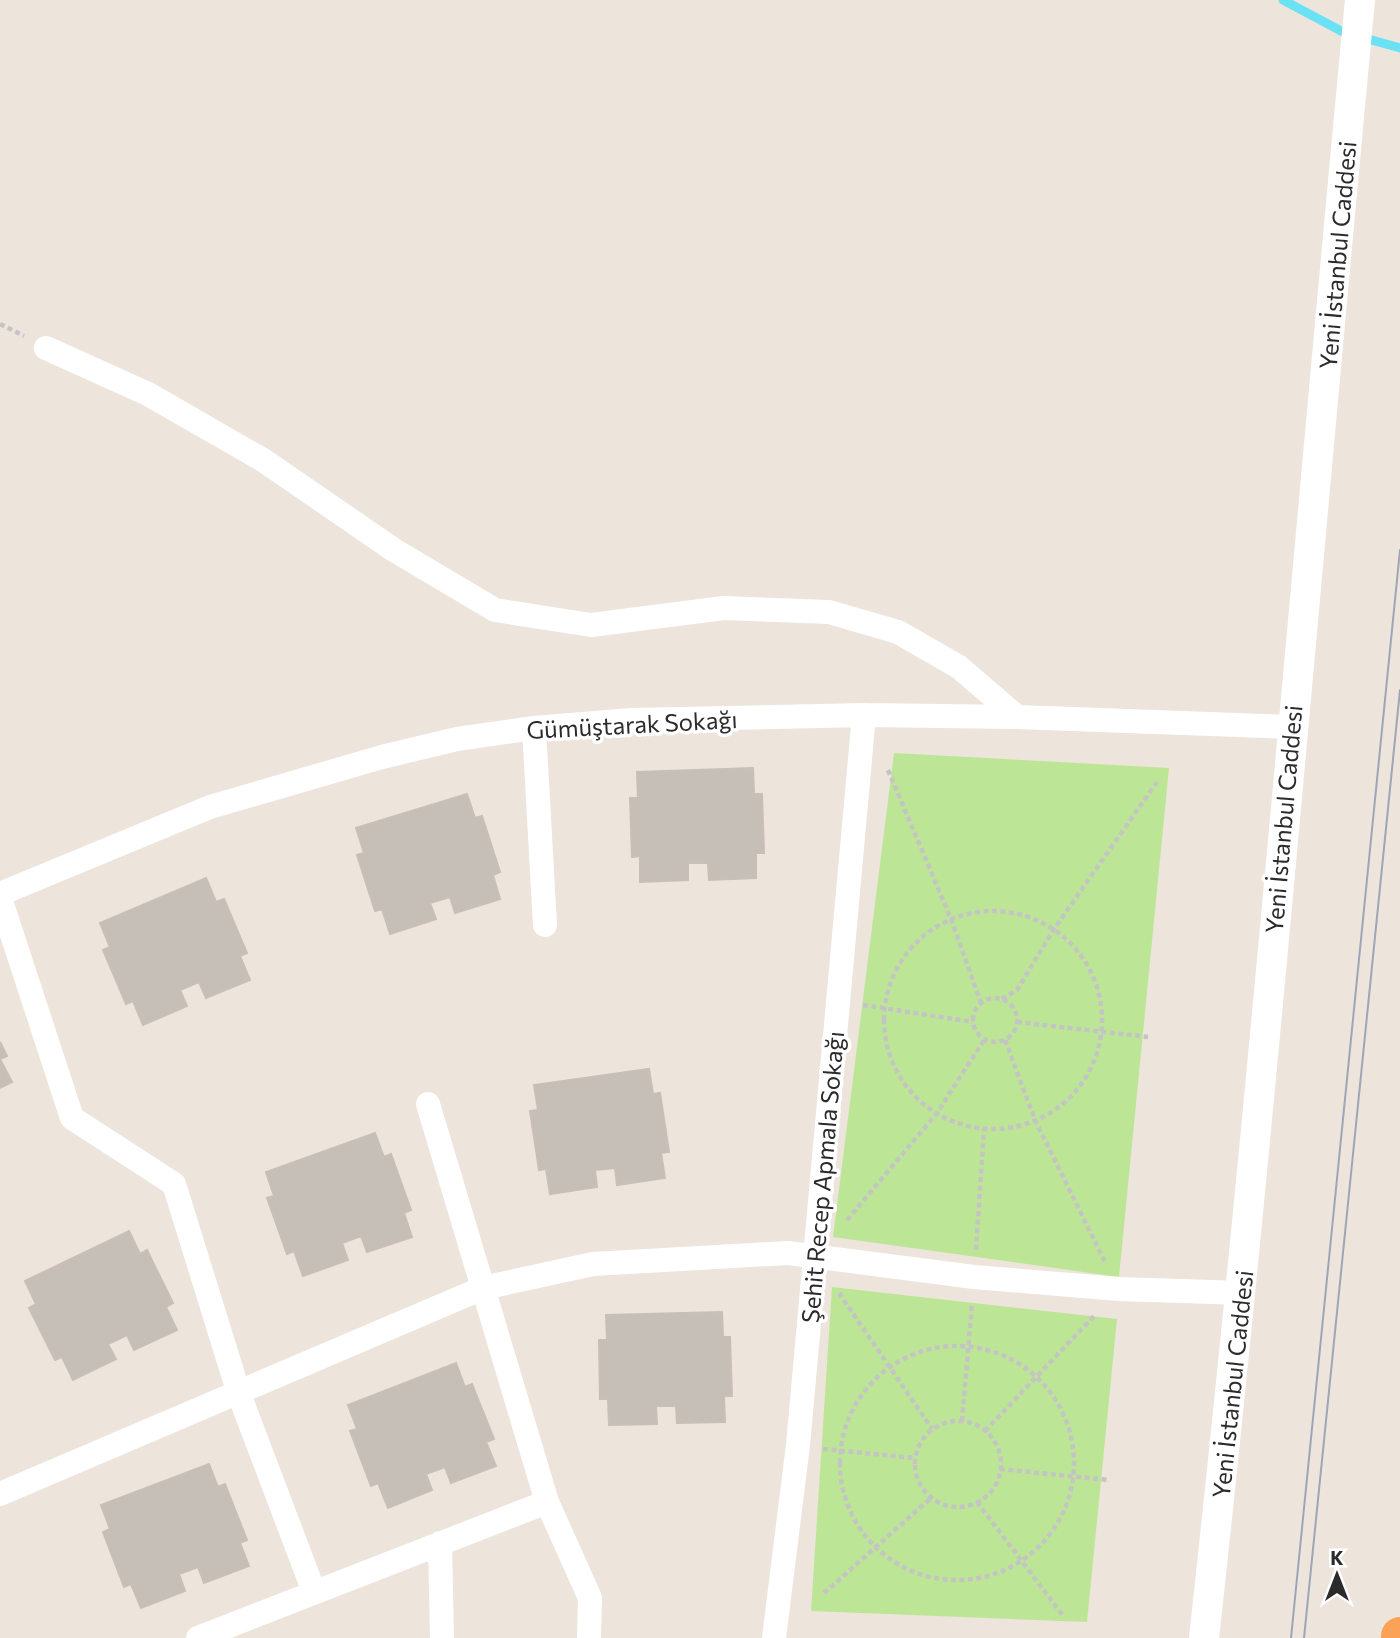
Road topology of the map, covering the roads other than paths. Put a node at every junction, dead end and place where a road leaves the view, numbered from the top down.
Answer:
1 (1360, 0) edge
2 (46, 348) dead end
3 (864, 715) junction
4 (1017, 717) junction
5 (1291, 727) junction
6 (534, 728) junction
7 (0, 896) edge
8 (545, 925) dead end
9 (428, 1104) dead end
10 (815, 1258) junction
11 (483, 1288) junction
12 (1242, 1293) junction
13 (239, 1394) junction
14 (0, 1494) edge
15 (547, 1502) junction
16 (440, 1543) junction
17 (314, 1592) junction
18 (198, 1638) edge
19 (442, 1638) edge
20 (589, 1638) edge
21 (774, 1638) edge
22 (1204, 1638) edge

1 - 5 street, Yeni İstanbul Caddesi
2 - 4 street
3 - 4 street, Gümüştarak Sokağı
3 - 6 street, Gümüştarak Sokağı
3 - 10 street, Şehit Recep Apmala Sokağı
4 - 5 street, Gümüştarak Sokağı
5 - 12 street, Yeni İstanbul Caddesi
6 - 7 street, Gümüştarak Sokağı
6 - 8 street
7 - 13 street
9 - 11 street
10 - 11 street
10 - 12 street
10 - 21 street, Şehit Recep Apmala Sokağı
11 - 13 street
11 - 15 street
12 - 22 street, Yeni İstanbul Caddesi
13 - 14 street
13 - 17 street
15 - 16 street
15 - 20 street
16 - 17 street
16 - 19 street
17 - 18 street

